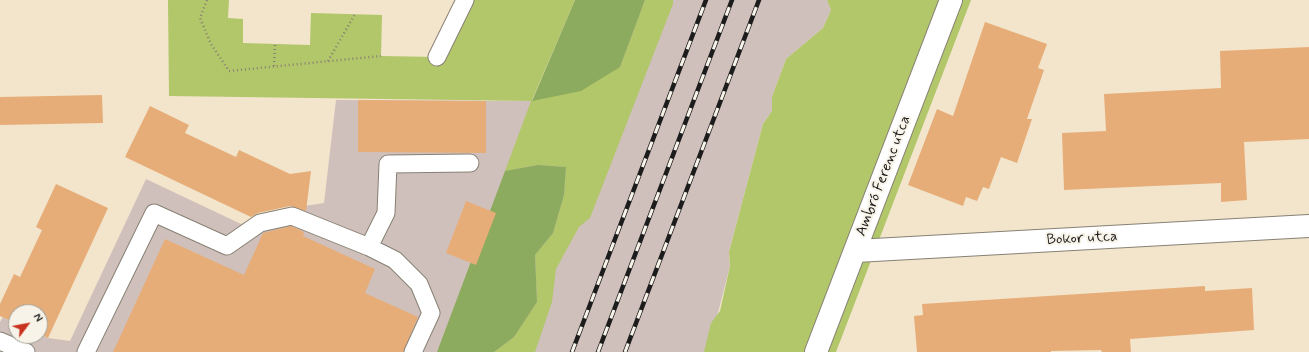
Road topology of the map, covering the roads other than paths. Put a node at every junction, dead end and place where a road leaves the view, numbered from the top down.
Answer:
1 (465, 0) edge
2 (951, 0) edge
3 (436, 57) dead end
4 (470, 163) dead end
5 (1309, 226) edge
6 (369, 247) junction
7 (856, 251) junction
8 (0, 340) edge
9 (26, 352) edge
10 (86, 352) edge
11 (413, 352) edge
12 (816, 352) edge

1 - 3 lane
2 - 7 street, Ambró Ferenc utca
4 - 6 lane
5 - 7 street, Bokor utca
6 - 10 lane
6 - 11 lane
7 - 12 street, Ambró Ferenc utca
8 - 9 lane

